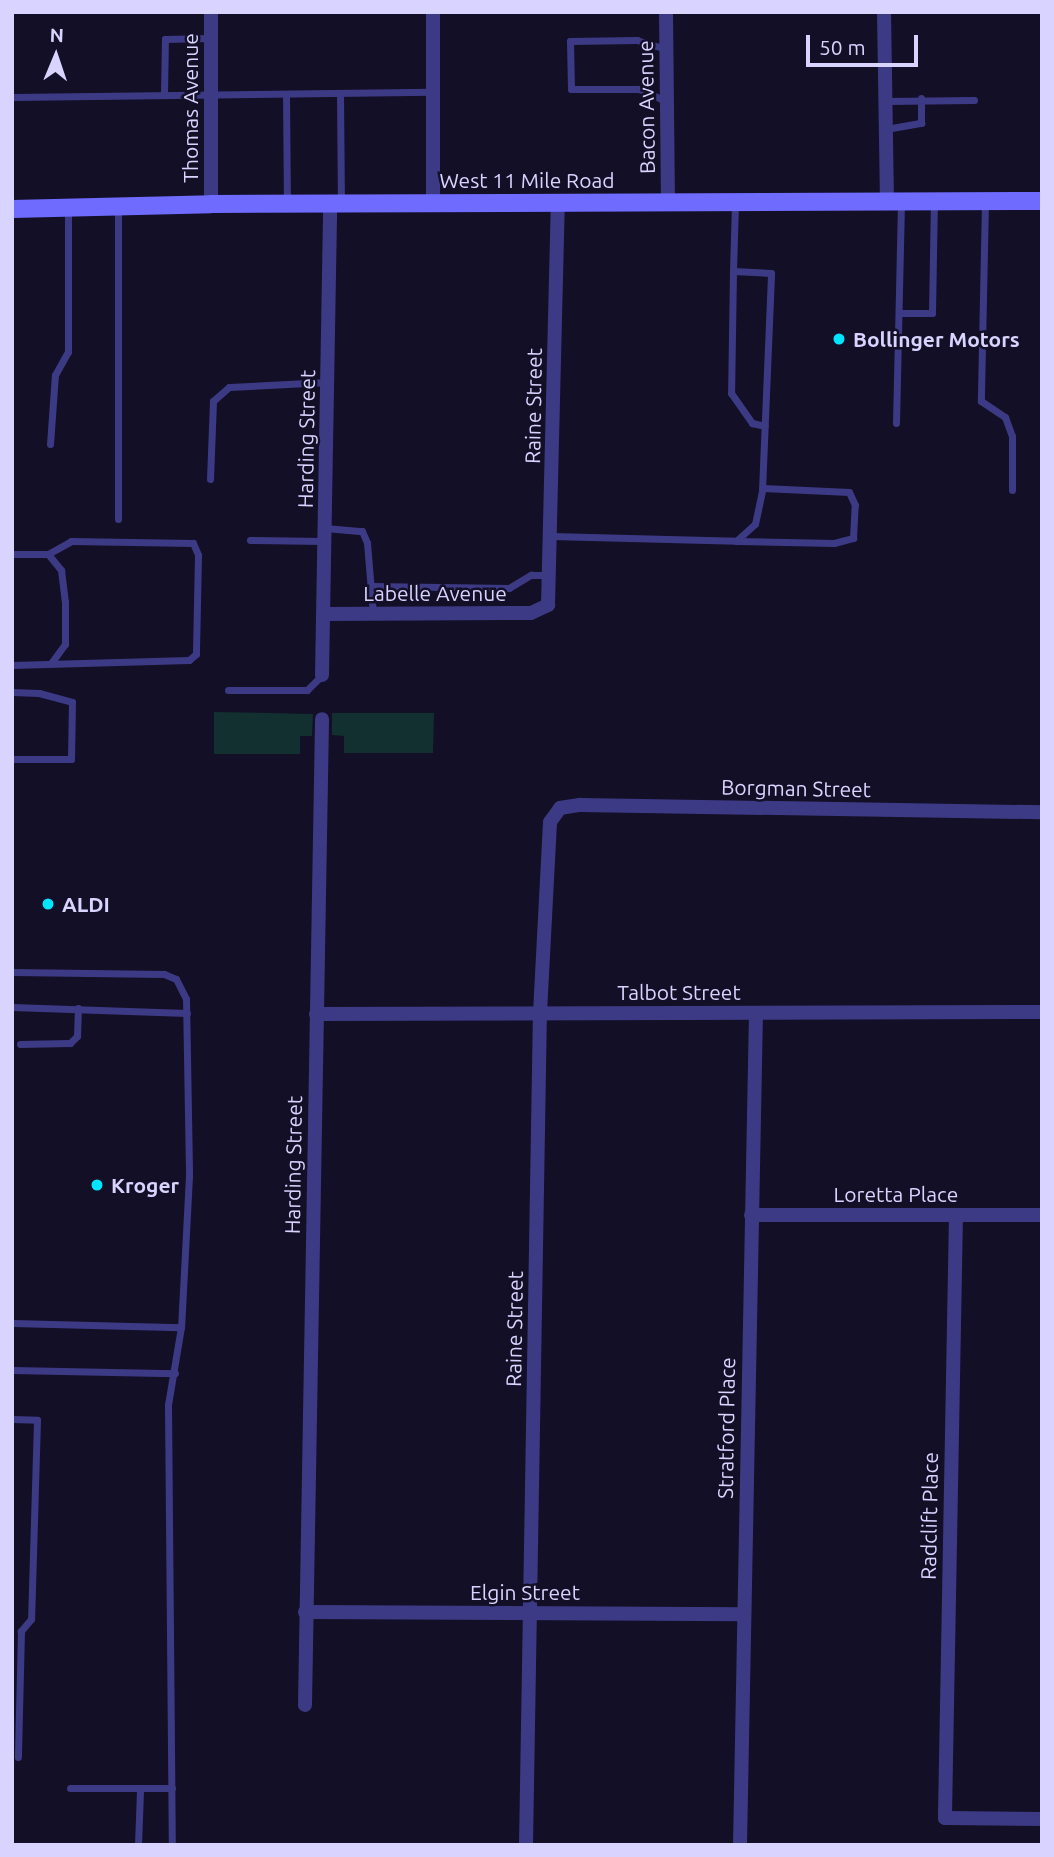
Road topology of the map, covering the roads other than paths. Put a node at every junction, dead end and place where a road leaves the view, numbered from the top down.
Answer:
1 (211, 12) edge
2 (433, 12) edge
3 (666, 12) edge
4 (884, 12) edge
5 (211, 38) junction
6 (666, 49) junction
7 (433, 92) junction
8 (340, 93) junction
9 (164, 94) junction
10 (211, 94) junction
11 (286, 94) junction
12 (12, 97) edge
13 (921, 98) junction
14 (974, 100) dead end
15 (886, 101) junction
16 (667, 102) junction
17 (886, 129) junction
18 (894, 201) junction
19 (934, 201) junction
20 (985, 201) junction
21 (1042, 201) edge
22 (558, 202) junction
23 (668, 202) junction
24 (735, 202) junction
25 (287, 203) junction
26 (336, 203) junction
27 (433, 203) junction
28 (212, 204) junction
29 (118, 206) junction
30 (68, 208) junction
31 (12, 209) edge
32 (733, 271) junction
33 (899, 313) junction
34 (328, 382) junction
35 (896, 423) dead end
36 (765, 426) junction
37 (50, 444) dead end
38 (210, 479) dead end
39 (762, 488) junction
40 (1012, 490) dead end
41 (118, 519) dead end
42 (325, 535) junction
43 (551, 536) junction
44 (250, 540) dead end
45 (736, 541) junction
46 (12, 554) edge
47 (48, 554) junction
48 (550, 575) junction
49 (372, 586) junction
50 (545, 609) joint
51 (324, 614) junction
52 (373, 614) junction
53 (51, 663) junction
54 (12, 666) edge
55 (322, 675) joint
56 (228, 690) dead end
57 (12, 692) edge
58 (322, 719) dead end
59 (12, 759) edge
60 (1042, 813) edge
61 (554, 816) joint
62 (12, 972) edge
63 (12, 1007) edge
64 (78, 1008) junction
65 (1042, 1012) edge
66 (187, 1013) junction
67 (540, 1013) junction
68 (756, 1013) junction
69 (316, 1014) junction
70 (20, 1044) dead end
71 (751, 1215) junction
72 (956, 1215) junction
73 (1042, 1215) edge
74 (12, 1323) edge
75 (181, 1327) junction
76 (12, 1370) edge
77 (174, 1373) junction
78 (12, 1419) edge
79 (305, 1612) junction
80 (530, 1613) junction
81 (744, 1614) junction
82 (304, 1705) dead end
83 (18, 1757) dead end
84 (70, 1788) dead end
85 (172, 1788) junction
86 (140, 1790) junction
87 (1042, 1819) edge
88 (138, 1845) edge
89 (172, 1845) edge
90 (526, 1845) edge
91 (740, 1845) edge

1 - 5 street, Thomas Avenue
2 - 7 street
3 - 6 street, Bacon Avenue
4 - 15 street
5 - 9 lane
5 - 10 street, Thomas Avenue
6 - 16 street, Bacon Avenue
6 - 16 lane
7 - 8 lane
7 - 27 street
8 - 11 lane
8 - 26 lane
9 - 10 lane
9 - 12 lane
10 - 11 lane
10 - 28 street, Thomas Avenue
11 - 25 lane
13 - 14 lane
13 - 15 lane
13 - 17 lane
15 - 17 street
16 - 23 street, Bacon Avenue
17 - 18 street
18 - 19 main road, West 11 Mile Road
18 - 24 main road, West 11 Mile Road
18 - 33 lane
19 - 20 main road, West 11 Mile Road
19 - 33 lane
20 - 21 main road, West 11 Mile Road
20 - 40 lane
22 - 23 main road, West 11 Mile Road
22 - 27 main road, West 11 Mile Road
22 - 43 street, Raine Street
23 - 24 main road, West 11 Mile Road
24 - 32 lane
25 - 26 main road, West 11 Mile Road
25 - 28 main road, West 11 Mile Road
26 - 27 main road, West 11 Mile Road
26 - 34 street, Harding Street
28 - 29 main road, West 11 Mile Road
29 - 30 main road, West 11 Mile Road
29 - 41 lane
30 - 31 main road, West 11 Mile Road
30 - 37 lane
32 - 36 lane
32 - 36 lane
33 - 35 lane
34 - 38 lane
34 - 42 street, Harding Street
36 - 39 lane
39 - 45 lane
39 - 45 lane
42 - 44 lane
42 - 49 lane
42 - 51 street, Harding Street
43 - 45 lane
43 - 48 street, Raine Street
46 - 47 lane
47 - 53 lane
47 - 53 lane
48 - 49 lane
48 - 50 street, Raine Street
49 - 52 lane
50 - 52 street, Labelle Avenue
51 - 52 street, Labelle Avenue
51 - 55 street, Harding Street
53 - 54 lane
55 - 56 lane
57 - 59 lane
58 - 69 street, Harding Street
60 - 61 street, Borgman Street
61 - 67 street, Raine Street
62 - 66 lane
63 - 64 lane
64 - 66 lane
64 - 70 lane
65 - 68 street, Talbot Street
66 - 75 lane
67 - 68 street, Talbot Street
67 - 69 street, Talbot Street
67 - 80 street, Raine Street
68 - 71 street, Stratford Place
69 - 79 street, Harding Street
71 - 72 street, Loretta Place
71 - 81 street, Stratford Place
72 - 73 street, Loretta Place
72 - 87 street, Radclift Place
74 - 75 lane
75 - 77 lane
76 - 77 lane
77 - 85 lane
78 - 83 lane
79 - 80 street, Elgin Street
79 - 82 street, Harding Street
80 - 81 street, Elgin Street
80 - 90 street, Raine Street
81 - 91 street, Stratford Place
84 - 86 lane
85 - 86 lane
85 - 89 lane
86 - 88 lane

